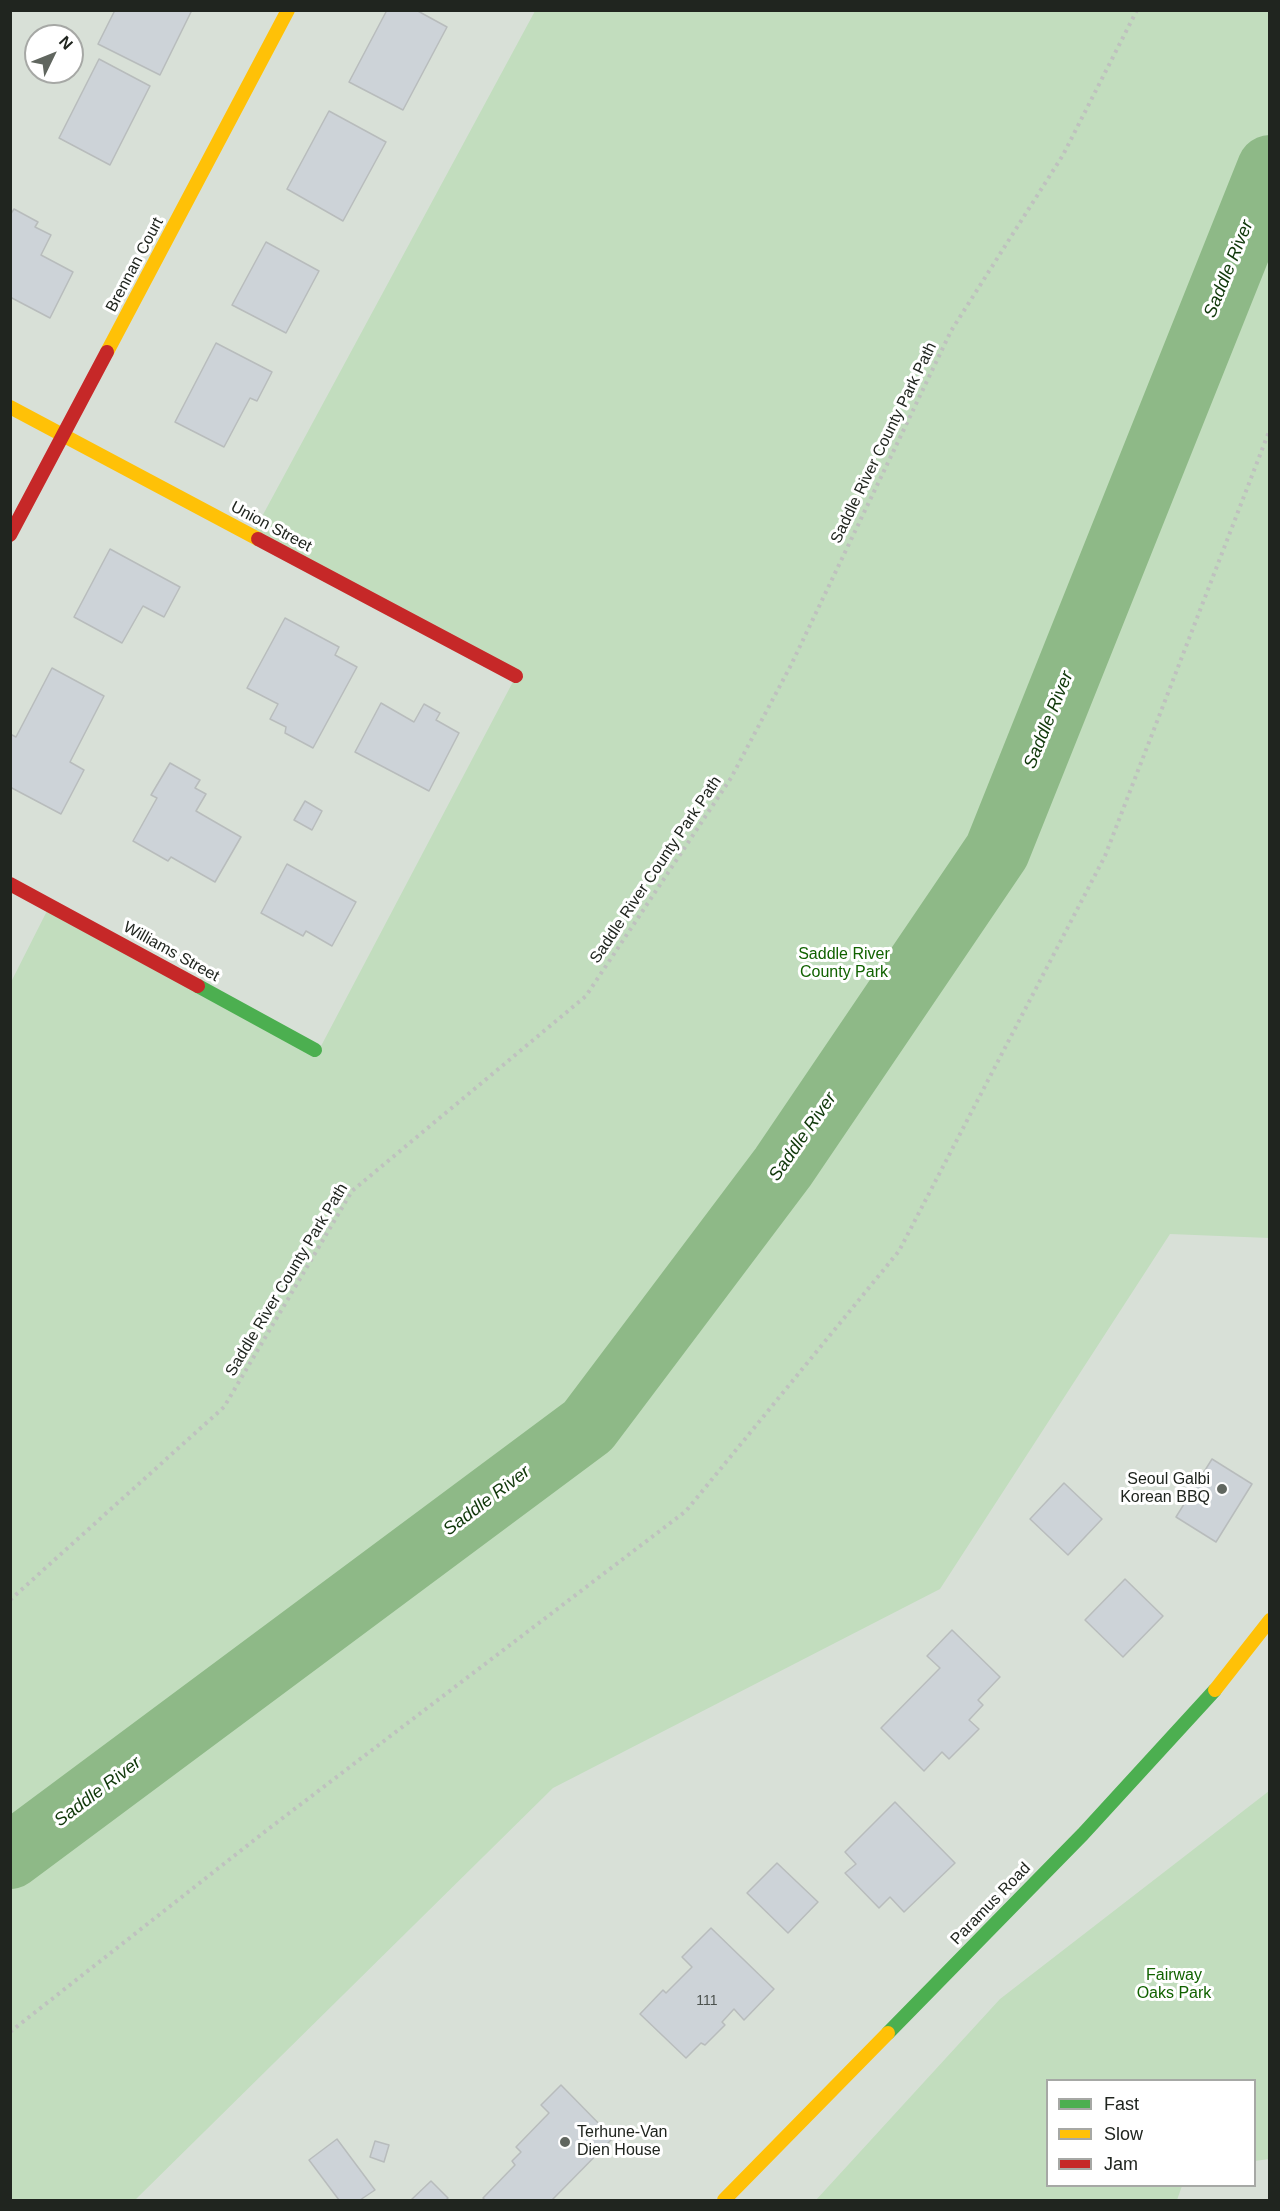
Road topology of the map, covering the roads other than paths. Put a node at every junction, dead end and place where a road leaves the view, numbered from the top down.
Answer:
1 (288, 10) edge
2 (10, 407) edge
3 (63, 435) junction
4 (10, 535) edge
5 (516, 676) dead end
6 (10, 884) edge
7 (315, 1050) dead end
8 (1269, 1620) edge
9 (724, 2200) edge

1 - 3 street, Brennan Court
2 - 3 street, Union Street
3 - 4 street, Brennan Court
3 - 5 street, Union Street
6 - 7 street, Williams Street
8 - 9 street, Paramus Road

